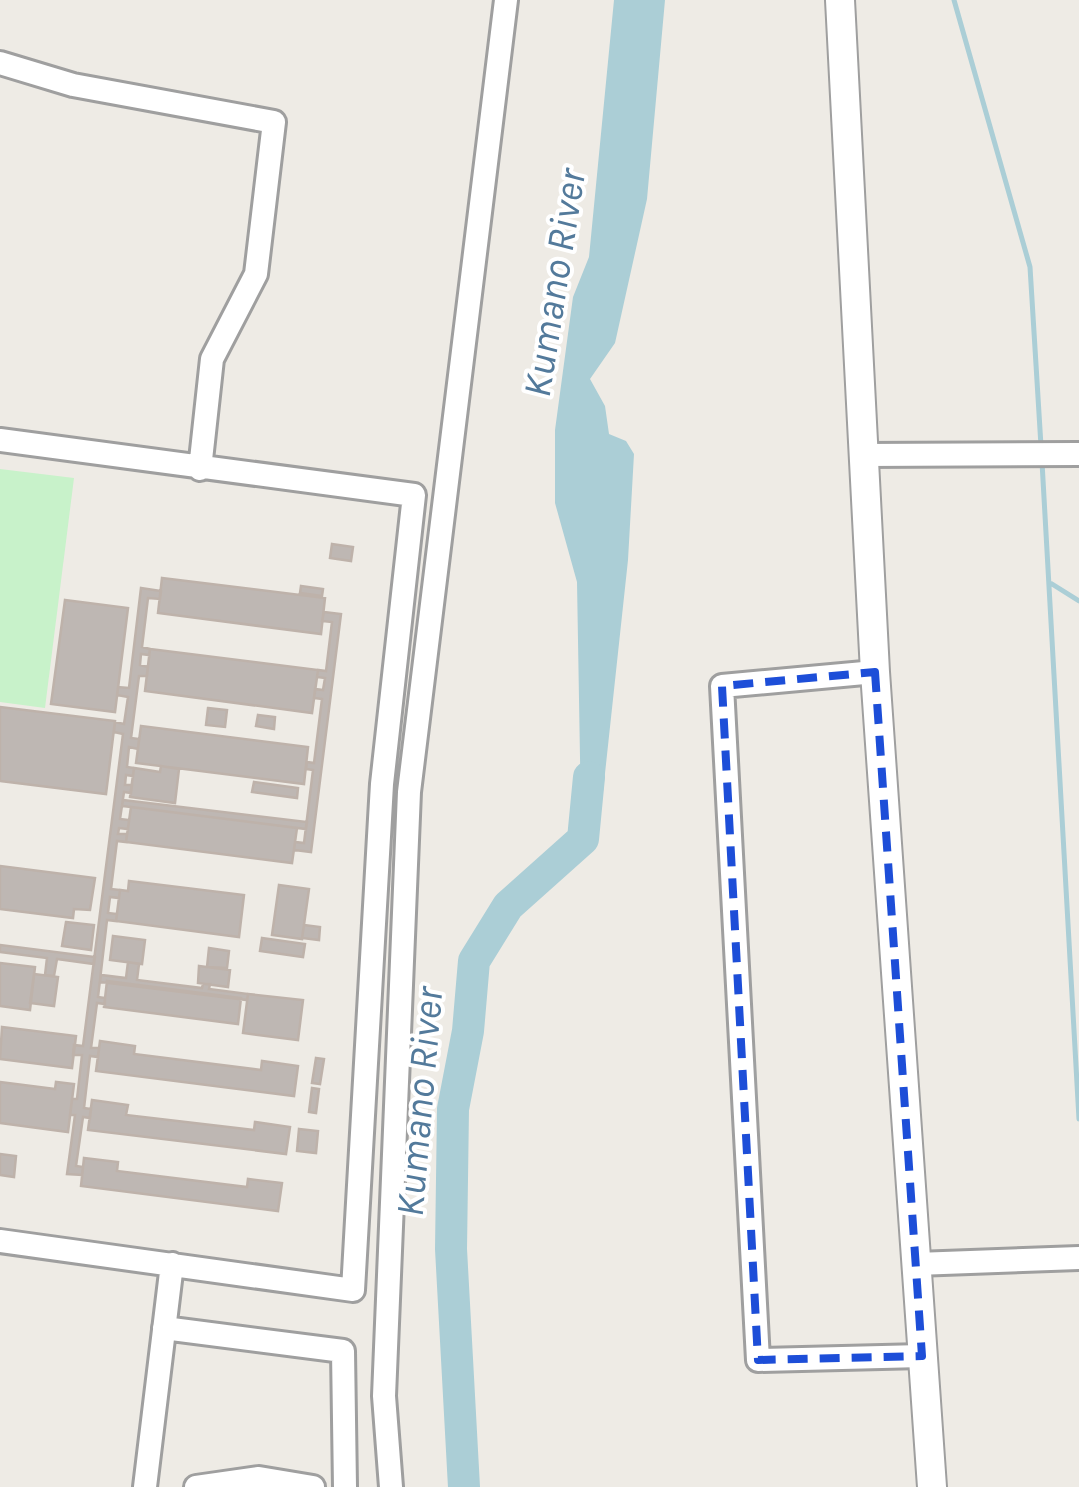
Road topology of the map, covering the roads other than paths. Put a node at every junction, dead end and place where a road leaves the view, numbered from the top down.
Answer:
1 (506, 0) edge
2 (840, 0) edge
3 (0, 63) edge
4 (0, 440) edge
5 (1079, 454) edge
6 (864, 456) junction
7 (200, 469) junction
8 (875, 672) junction
9 (0, 1241) edge
10 (1079, 1258) edge
11 (172, 1264) junction
12 (916, 1264) junction
13 (164, 1328) junction
14 (922, 1356) junction
15 (144, 1487) edge
16 (196, 1487) edge
17 (313, 1487) edge
18 (345, 1487) edge
19 (391, 1487) edge
20 (932, 1487) edge

1 - 19 street
2 - 6 street
3 - 7 street
4 - 7 street
5 - 6 street
6 - 8 street
7 - 11 street
8 - 12 street
8 - 14 street
9 - 11 street
10 - 12 street
11 - 13 street
12 - 14 street
13 - 15 street
13 - 18 street
14 - 20 street
16 - 17 street

